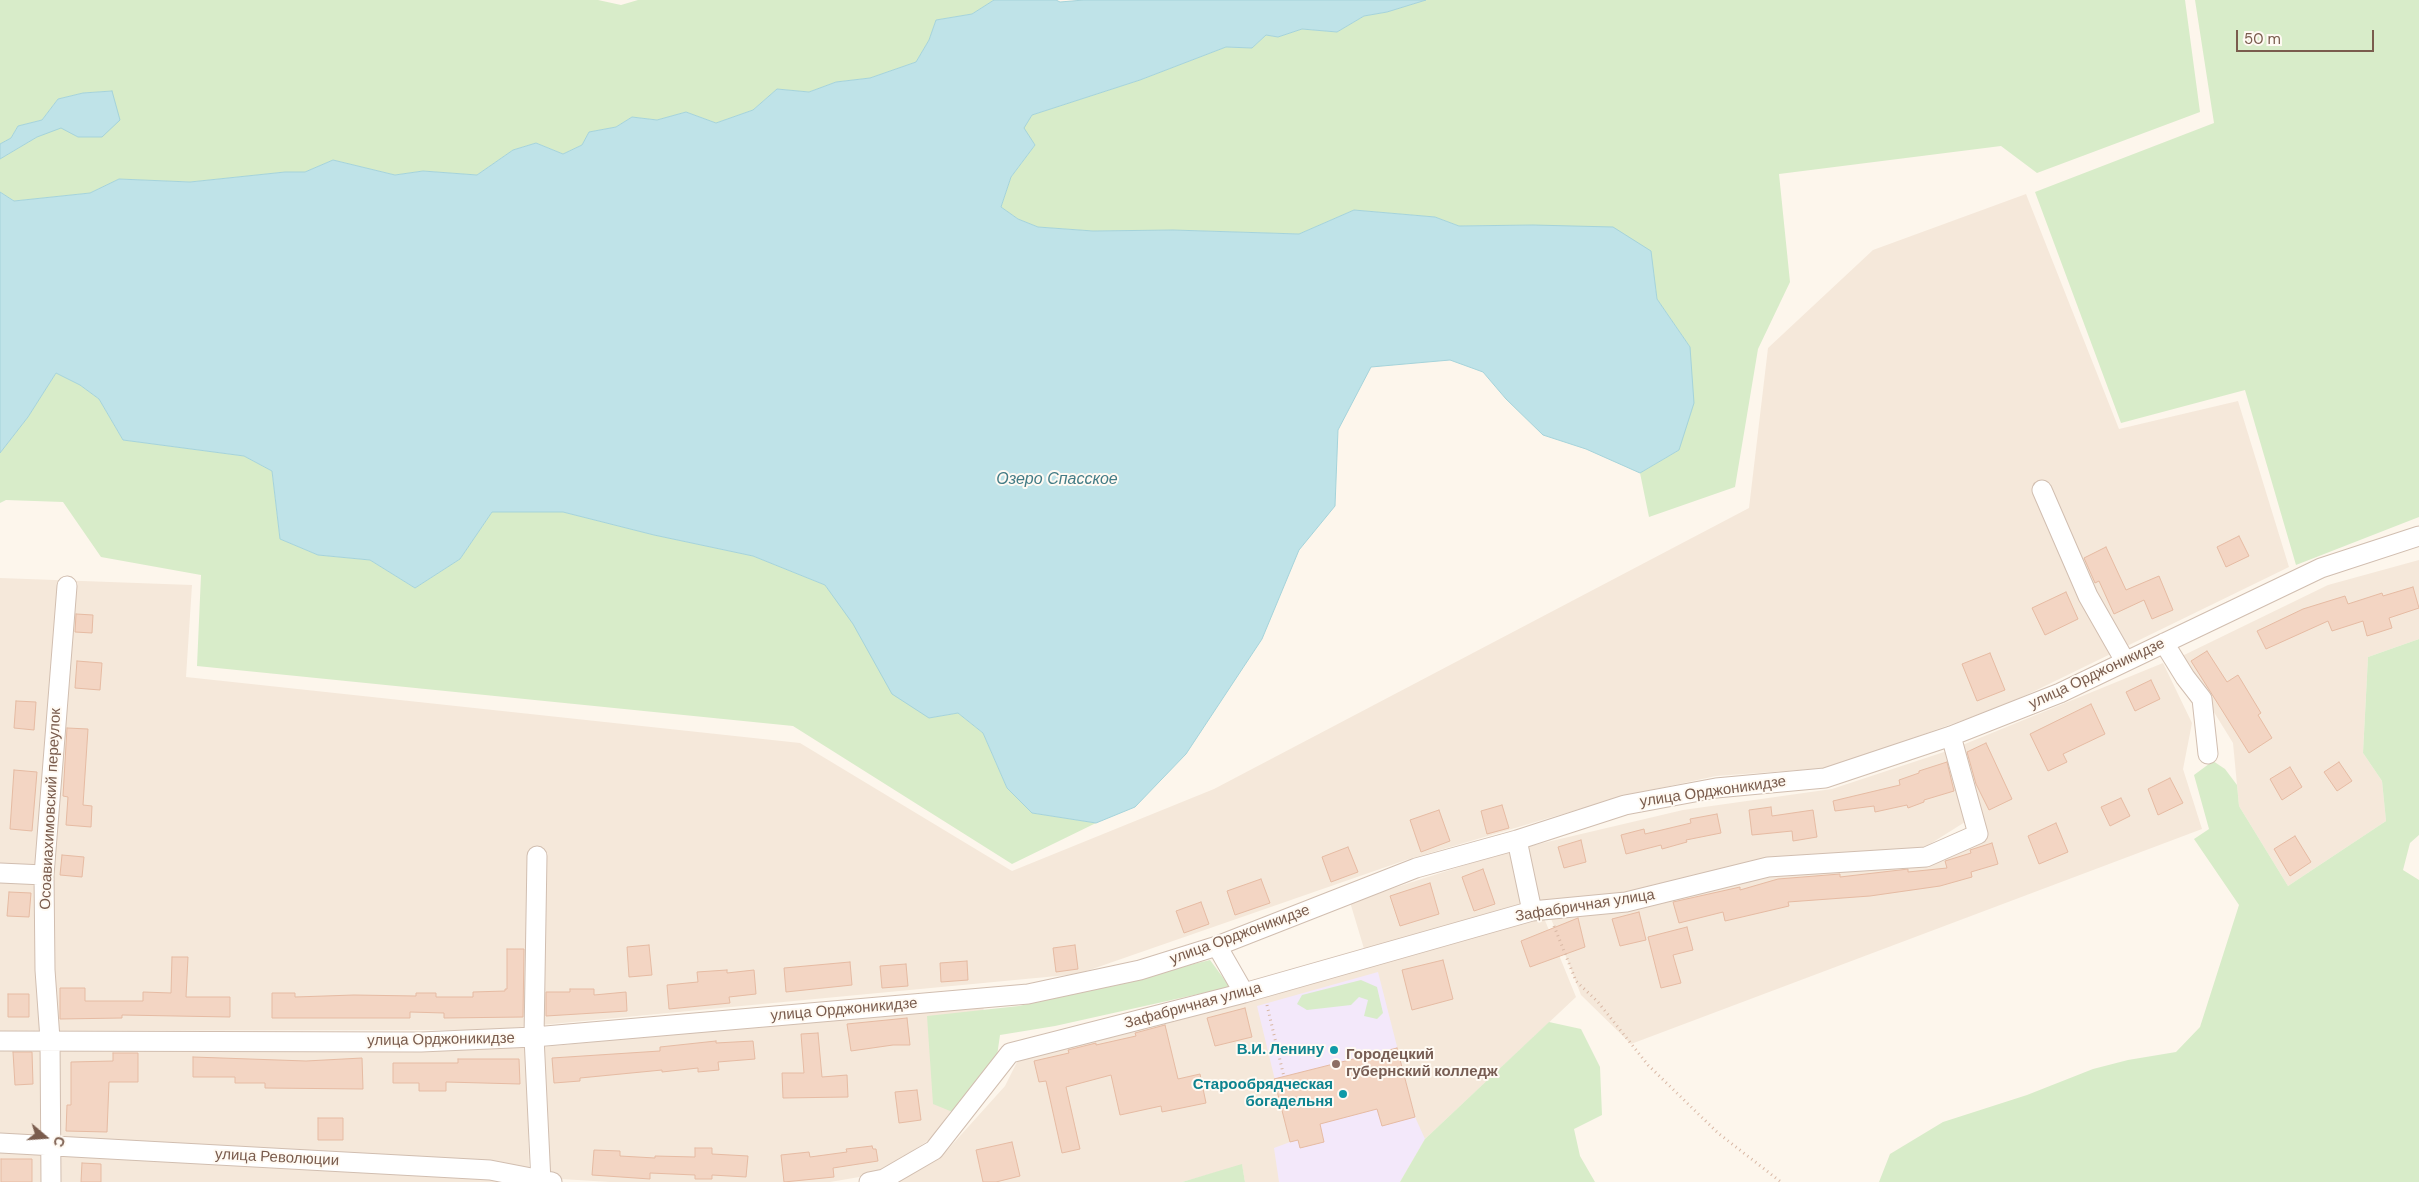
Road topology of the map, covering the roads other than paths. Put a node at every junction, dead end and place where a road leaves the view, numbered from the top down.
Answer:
1 (2042, 490) dead end
2 (2419, 536) edge
3 (67, 586) dead end
4 (2164, 643) junction
5 (2125, 661) junction
6 (1950, 736) junction
7 (2208, 754) dead end
8 (1517, 840) junction
9 (537, 856) dead end
10 (0, 873) edge
11 (44, 875) junction
12 (1540, 911) junction
13 (1217, 946) junction
14 (1244, 993) junction
15 (534, 1037) junction
16 (50, 1039) junction
17 (0, 1041) edge
18 (0, 1143) edge
19 (52, 1146) junction
20 (544, 1181) edge
21 (51, 1182) edge
22 (869, 1182) edge

1 - 5 street
2 - 4 street, улица Орджоникидзе
3 - 11 street, Осоавиахимовский переулок
4 - 5 street, улица Орджоникидзе
4 - 7 street
5 - 6 street, улица Орджоникидзе
6 - 8 street, улица Орджоникидзе
6 - 12 street, Зафабричная улица
8 - 12 street
8 - 13 street, улица Орджоникидзе
9 - 15 street
10 - 11 street
11 - 16 street, Осоавиахимовский переулок
12 - 14 street, Зафабричная улица
13 - 14 street
13 - 15 street, улица Орджоникидзе
14 - 22 street, Зафабричная улица
15 - 16 street, улица Орджоникидзе
15 - 20 street
16 - 17 street, улица Орджоникидзе
16 - 19 street, Осоавиахимовский переулок
18 - 19 street, улица Революции
19 - 20 street, улица Революции
19 - 21 street, Осоавиахимовский переулок

